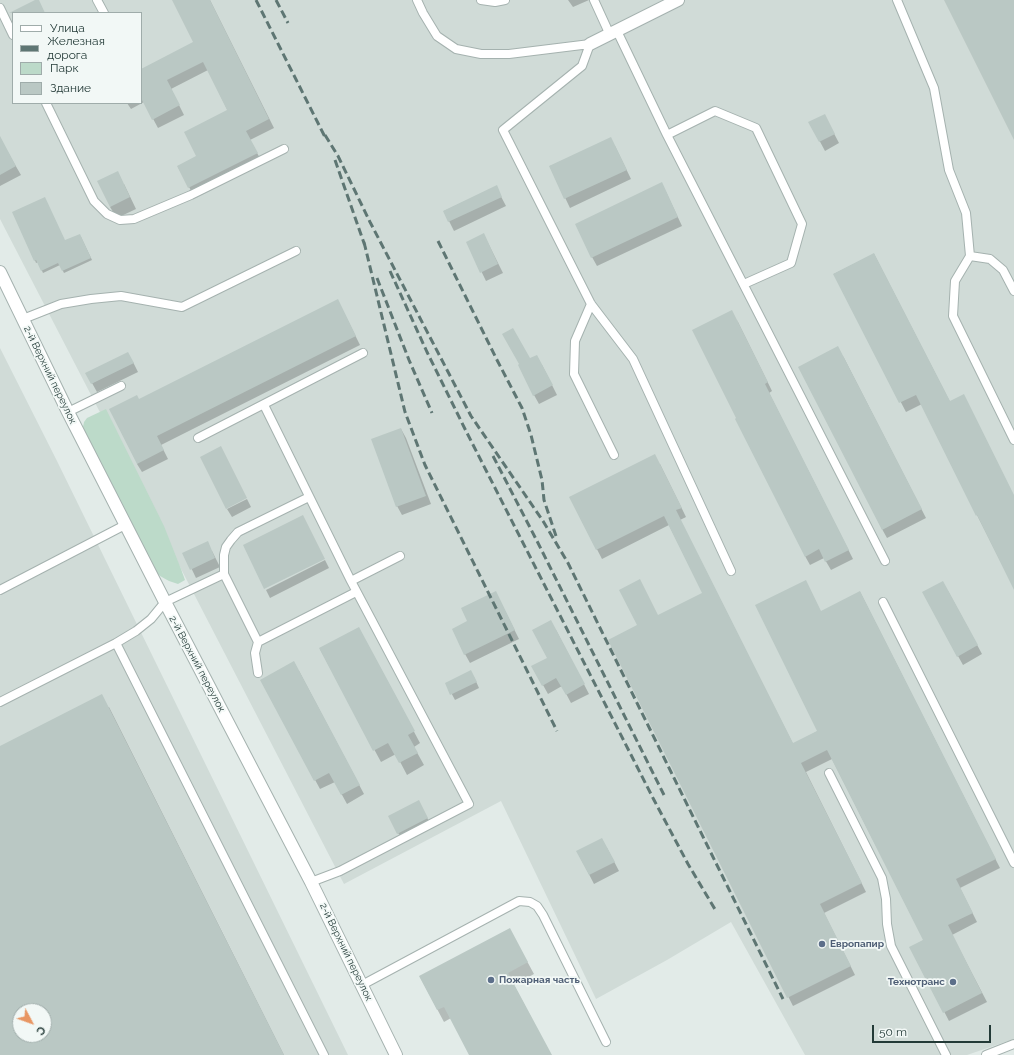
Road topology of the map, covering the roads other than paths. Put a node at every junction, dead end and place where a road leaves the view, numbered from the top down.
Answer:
1 (98, 0) edge
2 (417, 0) edge
3 (481, 0) edge
4 (505, 0) edge
5 (594, 0) edge
6 (678, 0) edge
7 (897, 0) edge
8 (0, 8) edge
9 (104, 12) edge
10 (12, 33) edge
11 (613, 33) junction
12 (590, 44) junction
13 (46, 104) edge
14 (667, 135) junction
15 (284, 149) dead end
16 (296, 251) dead end
17 (970, 256) junction
18 (0, 272) edge
19 (744, 284) junction
20 (1014, 292) edge
21 (591, 304) junction
22 (23, 319) junction
23 (363, 353) dead end
24 (121, 386) dead end
25 (264, 405) junction
26 (68, 412) junction
27 (198, 438) dead end
28 (1014, 440) edge
29 (614, 455) dead end
30 (309, 497) junction
31 (126, 525) junction
32 (400, 556) dead end
33 (885, 561) dead end
34 (731, 571) dead end
35 (224, 574) junction
36 (351, 581) junction
37 (0, 590) edge
38 (356, 592) junction
39 (165, 602) junction
40 (883, 602) dead end
41 (258, 642) junction
42 (116, 643) junction
43 (258, 673) dead end
44 (0, 702) edge
45 (828, 773) dead end
46 (1014, 863) edge
47 (311, 882) junction
48 (362, 985) junction
49 (606, 1042) dead end
50 (1014, 1044) edge
51 (324, 1055) edge
52 (396, 1055) edge
53 (946, 1055) edge
54 (986, 1055) edge

1 - 9 lane
2 - 12 lane
3 - 4 lane
5 - 11 lane
6 - 11 street
7 - 17 lane
8 - 10 lane
11 - 12 street
11 - 14 lane
12 - 21 lane
13 - 15 lane
14 - 19 lane
14 - 19 lane
16 - 22 lane
17 - 20 lane
17 - 28 lane
18 - 22 street, 2-й Верхний переулок
19 - 33 lane
21 - 29 lane
21 - 34 lane
22 - 26 street, 2-й Верхний переулок
23 - 25 lane
24 - 26 lane
25 - 27 lane
25 - 30 lane
26 - 31 street, 2-й Верхний переулок
30 - 35 lane
30 - 36 lane
31 - 37 lane
31 - 39 street, 2-й Верхний переулок
32 - 36 lane
35 - 39 lane
35 - 41 lane
36 - 38 lane
38 - 41 lane
38 - 47 lane
39 - 42 lane
39 - 47 street, 2-й Верхний переулок
40 - 46 lane
41 - 43 lane
42 - 44 lane
42 - 51 lane
45 - 53 lane
47 - 48 street, 2-й Верхний переулок
48 - 49 lane
48 - 52 street, 2-й Верхний переулок
50 - 54 lane

